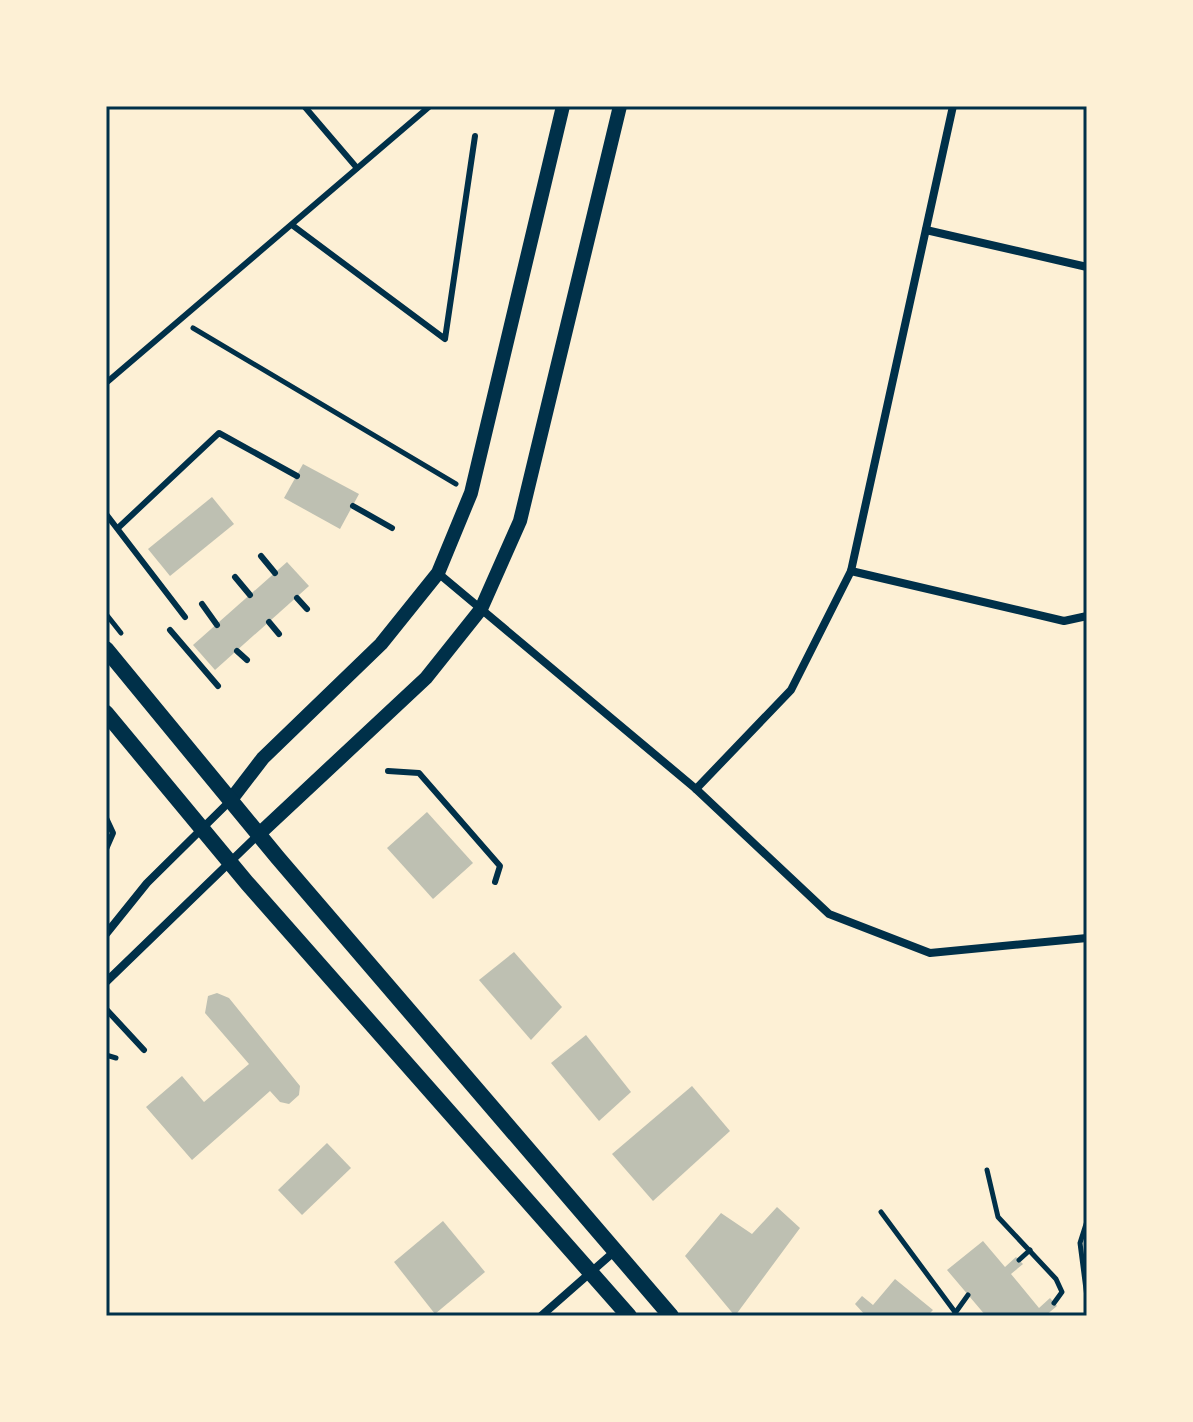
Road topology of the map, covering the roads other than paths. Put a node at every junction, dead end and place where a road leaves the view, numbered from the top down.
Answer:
1 (304, 106) edge
2 (430, 106) edge
3 (563, 106) edge
4 (620, 106) edge
5 (953, 106) edge
6 (475, 136) dead end
7 (357, 168) junction
8 (292, 225) junction
9 (926, 230) junction
10 (1087, 267) edge
11 (106, 383) edge
12 (297, 476) dead end
13 (353, 506) dead end
14 (106, 514) edge
15 (118, 528) junction
16 (392, 528) dead end
17 (261, 556) dead end
18 (851, 571) junction
19 (275, 573) dead end
20 (438, 573) junction
21 (235, 577) dead end
22 (250, 595) dead end
23 (297, 598) dead end
24 (202, 604) dead end
25 (307, 609) dead end
26 (481, 609) junction
27 (1087, 616) edge
28 (185, 617) dead end
29 (269, 622) dead end
30 (217, 625) dead end
31 (170, 630) dead end
32 (279, 634) dead end
33 (106, 649) edge
34 (237, 651) dead end
35 (247, 660) dead end
36 (218, 686) dead end
37 (106, 713) edge
38 (388, 771) dead end
39 (696, 789) junction
40 (230, 801) junction
41 (106, 818) edge
42 (203, 829) junction
43 (258, 835) junction
44 (106, 849) edge
45 (229, 862) junction
46 (495, 882) dead end
47 (106, 934) edge
48 (1087, 938) edge
49 (106, 982) edge
50 (106, 1009) edge
51 (144, 1050) dead end
52 (615, 1251) junction
53 (592, 1272) junction
54 (541, 1316) edge
55 (629, 1316) edge
56 (671, 1316) edge

1 - 7 lane
2 - 7 lane
3 - 20 street
4 - 26 street
5 - 9 street
6 - 8 lane
7 - 8 lane
8 - 11 lane
9 - 10 street
9 - 18 street
12 - 15 lane
13 - 16 lane
14 - 15 lane
15 - 28 lane
17 - 19 lane
18 - 27 street
18 - 39 street
20 - 26 street
20 - 40 street
21 - 22 lane
23 - 25 lane
24 - 30 lane
26 - 39 street
26 - 43 street
29 - 32 lane
31 - 36 lane
33 - 40 main road
34 - 35 lane
37 - 42 main road
38 - 46 lane
39 - 48 street
40 - 42 street
40 - 43 main road
41 - 44 lane
42 - 45 main road
42 - 47 street
43 - 45 street
43 - 52 main road
45 - 49 street
45 - 53 main road
50 - 51 lane
52 - 53 street
52 - 56 main road
53 - 54 street
53 - 55 main road

